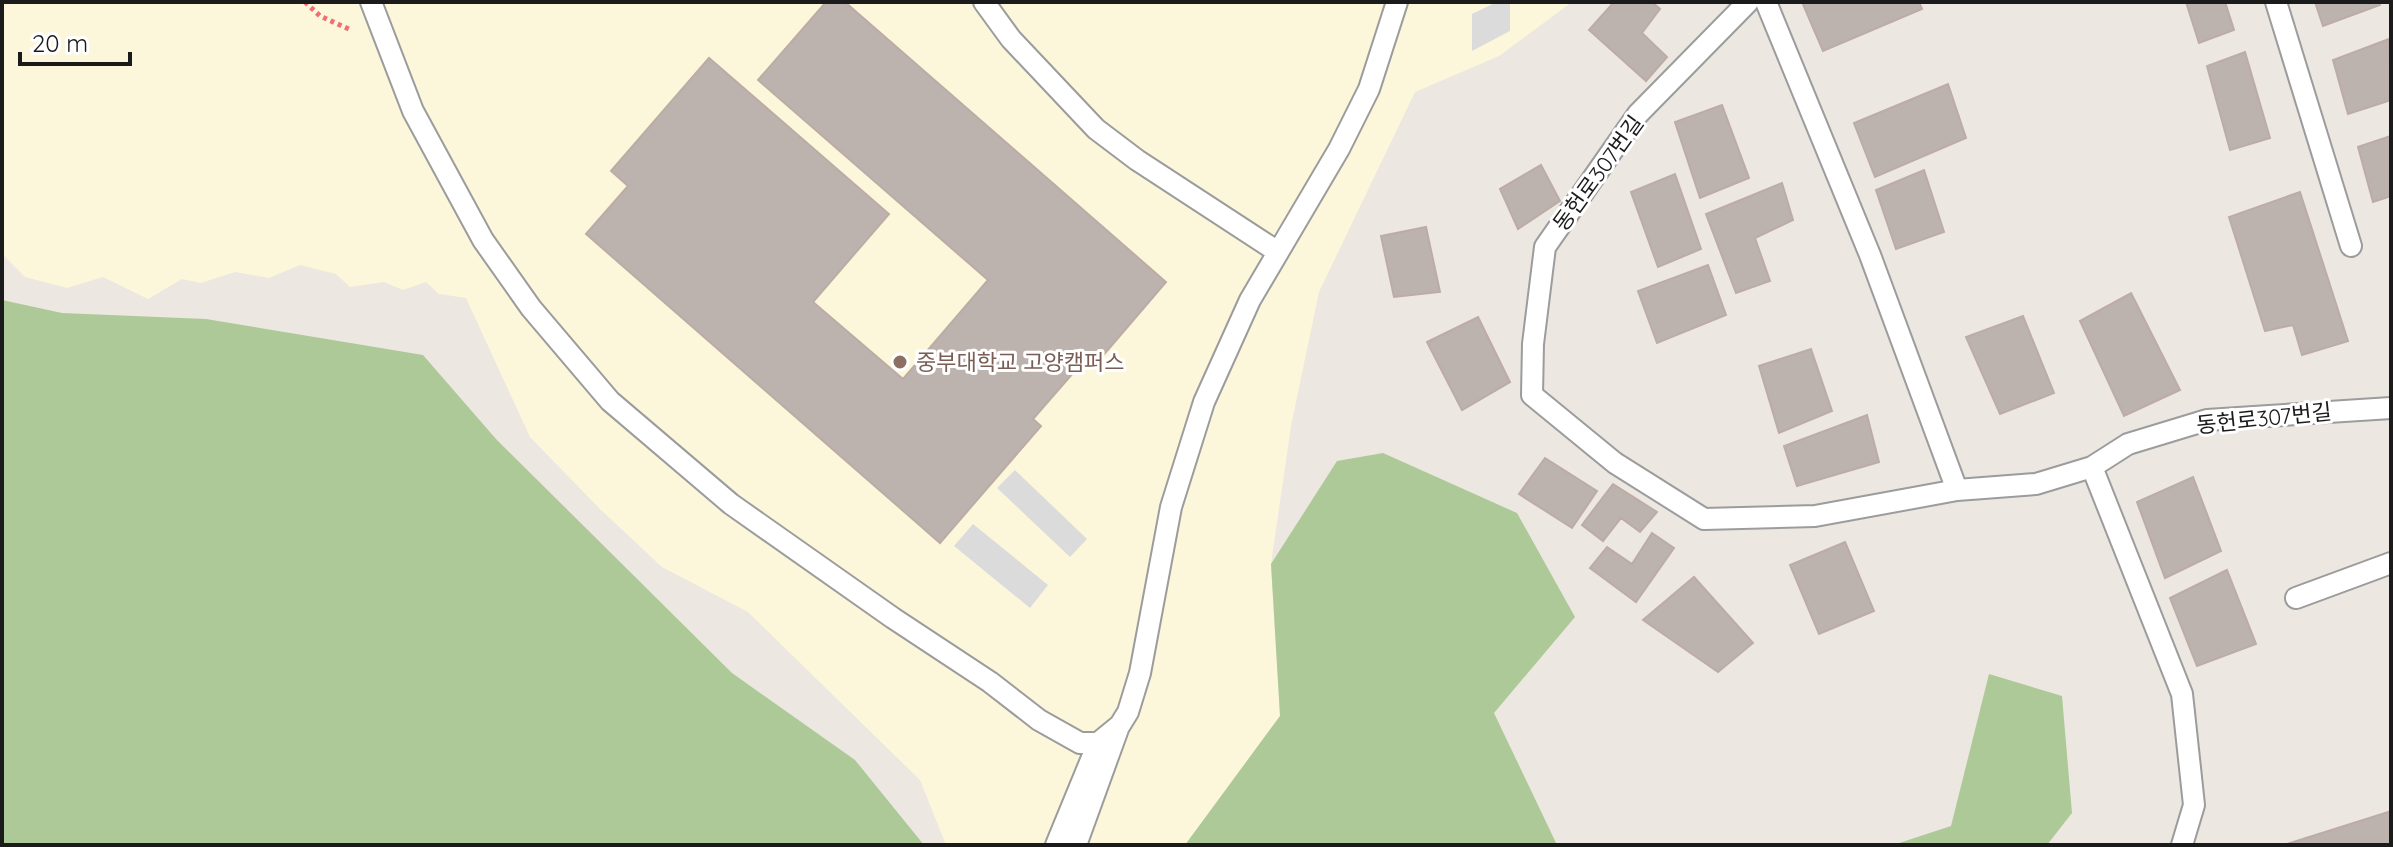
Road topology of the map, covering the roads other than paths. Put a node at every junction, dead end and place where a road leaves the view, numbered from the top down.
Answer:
1 (371, 2) edge
2 (984, 2) edge
3 (1397, 2) edge
4 (1748, 2) edge
5 (1766, 2) edge
6 (2276, 2) edge
7 (2351, 246) dead end
8 (1278, 252) junction
9 (2391, 408) edge
10 (2092, 467) junction
11 (1957, 490) junction
12 (2391, 563) edge
13 (2296, 598) dead end
14 (1120, 725) junction
15 (1098, 743) junction
16 (1056, 845) edge
17 (1076, 845) edge
18 (2182, 845) edge

1 - 15 lane
2 - 8 lane
3 - 8 lane
4 - 11 lane, 동헌로307번길
5 - 11 lane
6 - 7 lane
8 - 14 lane
9 - 10 lane, 동헌로307번길
10 - 11 lane, 동헌로307번길
10 - 18 lane
12 - 13 lane
14 - 15 lane
14 - 17 lane
15 - 16 lane

